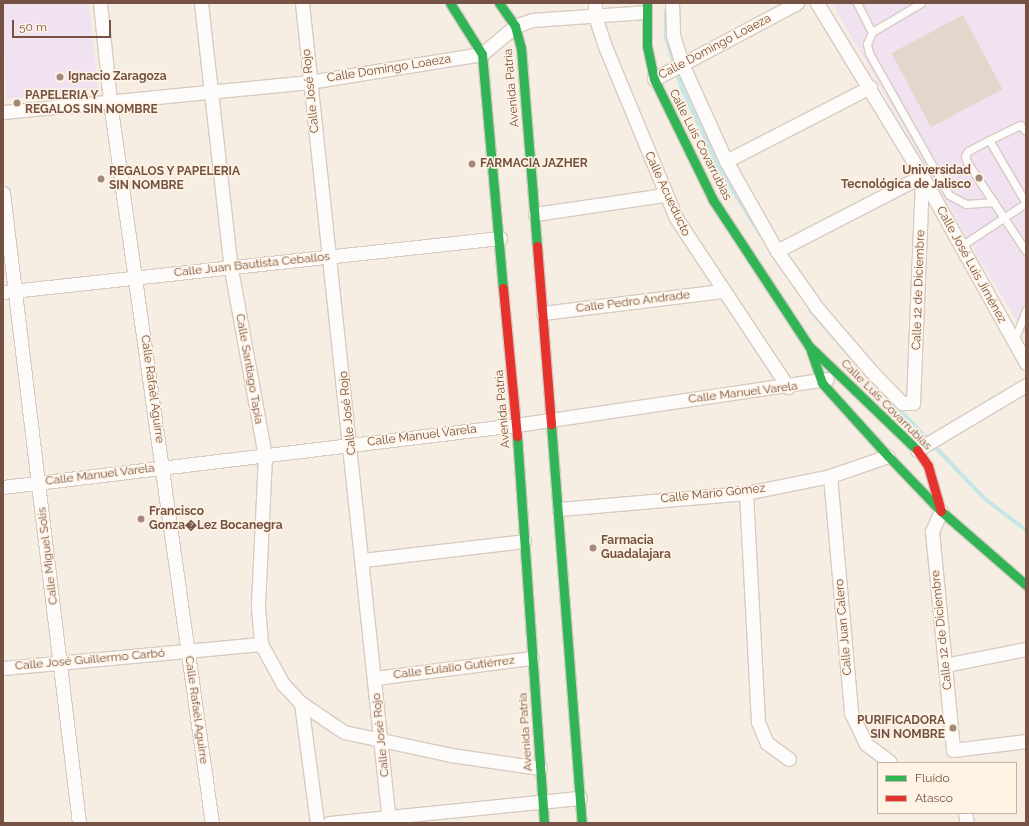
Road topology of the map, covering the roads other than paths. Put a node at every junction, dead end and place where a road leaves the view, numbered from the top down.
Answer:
1 (100, 3) edge
2 (201, 3) edge
3 (302, 3) edge
4 (450, 3) edge
5 (499, 3) edge
6 (672, 3) edge
7 (797, 3) edge
8 (817, 3) edge
9 (922, 3) edge
10 (860, 4) edge
11 (646, 8) edge
12 (595, 9) edge
13 (515, 26) junction
14 (872, 32) junction
15 (482, 54) junction
16 (670, 70) junction
17 (309, 82) junction
18 (870, 87) junction
19 (210, 94) junction
20 (110, 102) junction
21 (3, 112) edge
22 (1026, 131) edge
23 (989, 140) junction
24 (726, 161) junction
25 (922, 176) junction
26 (3, 193) edge
27 (664, 195) junction
28 (994, 202) junction
29 (1026, 203) edge
30 (534, 214) junction
31 (1006, 218) junction
32 (500, 238) junction
33 (961, 246) junction
34 (777, 251) junction
35 (1026, 251) edge
36 (330, 257) junction
37 (231, 269) junction
38 (136, 278) junction
39 (722, 291) junction
40 (8, 292) edge
41 (543, 313) junction
42 (1025, 315) edge
43 (1014, 341) junction
44 (809, 346) junction
45 (1026, 363) edge
46 (837, 373) junction
47 (822, 383) junction
48 (1026, 385) edge
49 (788, 387) junction
50 (552, 418) junction
51 (516, 425) junction
52 (352, 445) junction
53 (921, 448) junction
54 (265, 456) junction
55 (888, 456) junction
56 (163, 468) junction
57 (830, 476) junction
58 (39, 482) junction
59 (3, 487) edge
60 (746, 493) junction
61 (559, 509) junction
62 (941, 511) junction
63 (524, 541) junction
64 (364, 560) junction
65 (1026, 585) edge
66 (261, 644) junction
67 (1026, 650) edge
68 (188, 651) junction
69 (532, 658) junction
70 (60, 663) junction
71 (945, 665) junction
72 (3, 668) edge
73 (375, 678) junction
74 (301, 703) junction
75 (382, 740) junction
76 (1026, 740) edge
77 (789, 759) dead end
78 (890, 762) dead end
79 (540, 768) junction
80 (580, 798) junction
81 (542, 802) junction
82 (389, 820) edge
83 (79, 823) edge
84 (212, 823) edge
85 (317, 823) edge
86 (329, 823) edge
87 (544, 823) edge
88 (582, 823) edge

1 - 20 street, Calle Rafaél Aguirre
2 - 19 street, Calle Santiago Tapia
3 - 17 street, Calle José Rojo
4 - 15 street, Avenida Patria
5 - 13 street, Avenida Patria
6 - 16 street
7 - 16 street, Calle Domingo Loaeza
8 - 18 street, Calle José Luis Jiménez
9 - 14 lane
10 - 14 lane
11 - 12 street
11 - 16 street, Calle Luis Covarrubias
12 - 13 street
12 - 27 street, Calle Acueducto
13 - 15 street
13 - 30 street, Avenida Patria
14 - 28 lane
15 - 17 street, Calle Domingo Loaeza
15 - 32 street, Avenida Patria
16 - 24 street
16 - 44 street, Calle Luis Covarrubias
17 - 19 street, Calle Domingo Loaeza
17 - 36 street, Calle José Rojo
18 - 24 street
18 - 25 street, Calle José Luis Jiménez
19 - 20 street, Calle Domingo Loaeza
19 - 37 street, Calle Santiago Tapia
20 - 21 street, Calle Domingo Loaeza
20 - 38 street, Calle Rafaél Aguirre
22 - 23 lane
23 - 28 lane
23 - 29 lane
24 - 34 street
25 - 33 street, Calle José Luis Jiménez
25 - 34 street
25 - 34 street, Calle 12 de Diciembre
26 - 40 street, Calle Miguel Solís
27 - 30 street
27 - 39 street, Calle Acueducto
28 - 31 lane
29 - 31 lane
30 - 41 street, Avenida Patria
31 - 33 lane
31 - 35 lane
32 - 36 street, Calle Juan Bautista Ceballos
32 - 51 street, Avenida Patria
33 - 43 street, Calle José Luis Jiménez
36 - 37 street, Calle Juan Bautista Ceballos
36 - 52 street, Calle José Rojo
37 - 38 street, Calle Juan Bautista Ceballos
37 - 54 street, Calle Santiago Tapia
38 - 40 street, Calle Juan Bautista Ceballos
38 - 56 street, Calle Rafaél Aguirre
39 - 41 street, Calle Pedro Andrade
39 - 49 street, Calle Acueducto
40 - 58 street, Calle Miguel Solís
41 - 50 street, Avenida Patria
42 - 43 lane
43 - 45 street, Calle José Luis Jiménez
44 - 46 street, Calle Luis Covarrubias
44 - 47 street, Calle Luis Covarrubias
46 - 47 street, Calle Manuel Varela
46 - 53 street, Calle Luis Covarrubias
47 - 49 street, Calle Manuel Varela
47 - 55 street, Calle Luis Covarrubias
48 - 53 street
49 - 50 street, Calle Manuel Varela
50 - 51 street, Calle Manuel Varela
50 - 61 street, Avenida Patria
51 - 52 street, Calle Manuel Varela
51 - 63 street, Avenida Patria
52 - 54 street, Calle Manuel Varela
52 - 64 street, Calle José Rojo
53 - 62 street, Calle Luis Covarrubias
54 - 56 street, Calle Manuel Varela
54 - 66 street, Calle Santiago Tapia
55 - 57 street, Calle Mario Gómez
55 - 62 street, Calle Luis Covarrubias
56 - 58 street, Calle Manuel Varela
56 - 68 street, Calle Rafaél Aguirre
57 - 60 street, Calle Mario Gómez
57 - 78 street, Calle Juan Calero
58 - 59 street, Calle Manuel Varela
58 - 70 street, Calle Miguel Solís
60 - 61 street, Calle Mario Gómez
60 - 77 street
61 - 80 street, Avenida Patria
62 - 65 street, Calle Luis Covarrubias
62 - 71 street, Calle 12 de Diciembre
63 - 64 street
63 - 69 street, Avenida Patria
64 - 73 street, Calle José Rojo
66 - 68 street, Calle José Guillermo Carbó
66 - 74 street
67 - 71 street
68 - 70 street, Calle José Guillermo Carbó
68 - 84 street, Calle Rafaél Aguirre
69 - 73 street, Calle Eulalio Gutiérrez
69 - 79 street, Avenida Patria
70 - 72 street, Calle José Guillermo Carbó
70 - 83 street, Calle Miguel Solís
71 - 76 street, Calle 12 de Diciembre
73 - 75 street, Calle José Rojo
74 - 75 street
74 - 85 street
75 - 79 street
75 - 82 street, Calle José Rojo
79 - 81 street, Avenida Patria
80 - 81 street
80 - 88 street, Avenida Patria
81 - 82 street
81 - 87 street, Avenida Patria
82 - 86 street

